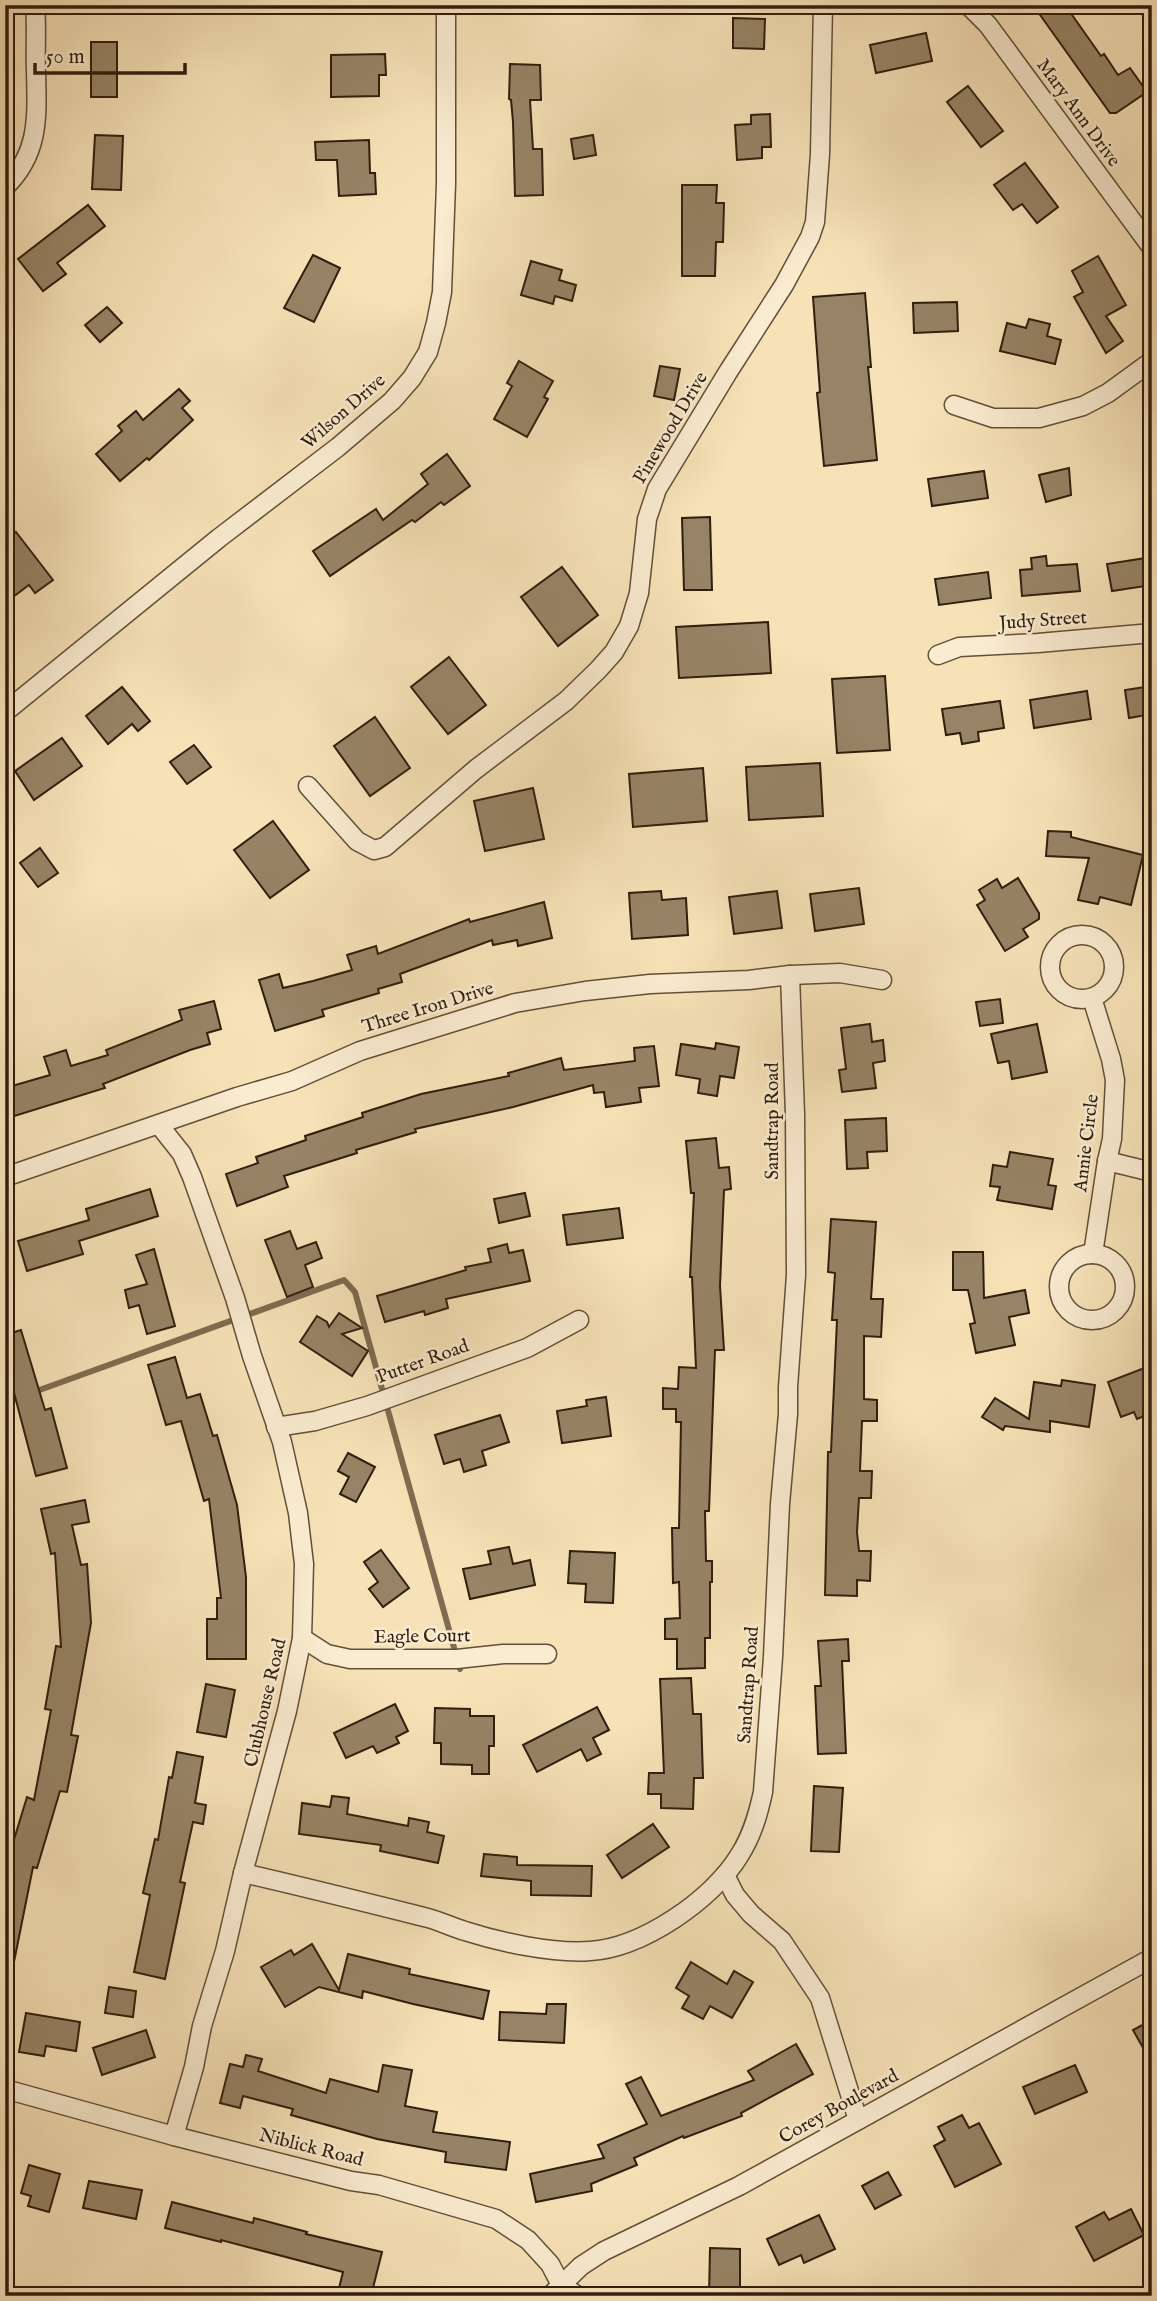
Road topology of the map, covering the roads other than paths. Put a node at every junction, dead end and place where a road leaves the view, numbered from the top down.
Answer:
1 (35, 5) edge
2 (446, 5) edge
3 (823, 5) edge
4 (968, 5) edge
5 (993, 5) edge
6 (988, 25) junction
7 (5, 187) edge
8 (1152, 248) edge
9 (1152, 361) edge
10 (954, 405) dead end
11 (1152, 633) edge
12 (939, 655) dead end
13 (5, 712) edge
14 (308, 786) dead end
15 (790, 975) junction
16 (882, 980) dead end
17 (1092, 998) dead end
18 (159, 1125) junction
19 (1107, 1161) junction
20 (1152, 1172) edge
21 (5, 1177) edge
22 (1093, 1254) dead end
23 (579, 1320) dead end
24 (276, 1427) junction
25 (302, 1638) junction
26 (547, 1654) dead end
27 (243, 1872) junction
28 (726, 1875) junction
29 (1152, 1958) edge
30 (5, 2089) edge
31 (858, 2120) junction
32 (174, 2136) junction
33 (556, 2290) edge
34 (578, 2296) edge

1 - 7 street
2 - 13 street, Wilson Drive
3 - 14 street, Pinewood Drive
4 - 6 street, Mary Ann Drive
5 - 6 street
6 - 8 street, Mary Ann Drive
9 - 10 street
11 - 12 street, Judy Street
15 - 16 street, Three Iron Drive
15 - 18 street, Three Iron Drive
15 - 28 street, Sandtrap Road
17 - 19 street, Annie Circle
18 - 21 street, Three Iron Drive
18 - 24 street, Clubhouse Road
19 - 20 street
19 - 22 street, Annie Circle
23 - 24 street, Putter Road
24 - 25 street, Clubhouse Road
25 - 26 street, Eagle Court
25 - 27 street, Clubhouse Road
27 - 28 street, Sandtrap Road
27 - 32 street, Clubhouse Road
28 - 31 street
29 - 31 street, Corey Boulevard
30 - 32 street, Niblick Road
31 - 33 street, Corey Boulevard
32 - 33 street, Niblick Road
33 - 34 street, Niblick Road

